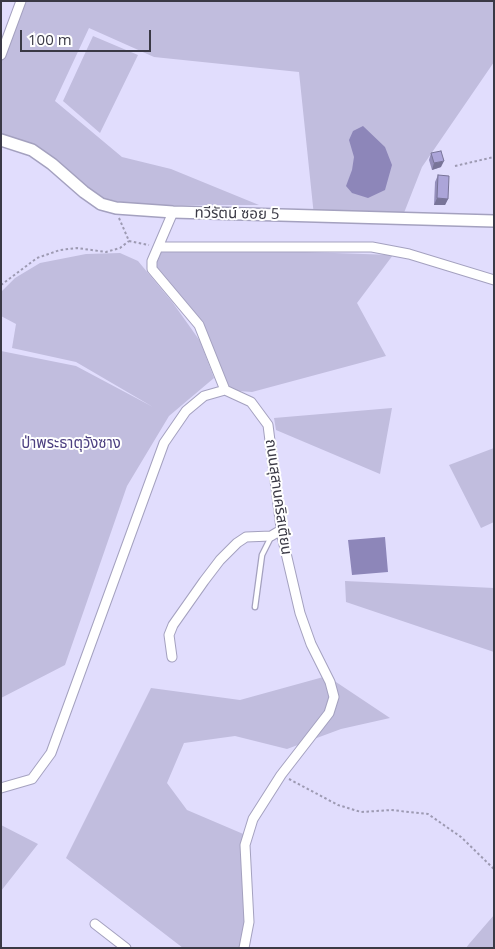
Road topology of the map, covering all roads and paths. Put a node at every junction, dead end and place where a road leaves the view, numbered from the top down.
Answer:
1 (21, 1) edge
2 (1, 55) edge
3 (1, 140) edge
4 (494, 158) edge
5 (455, 166) dead end
6 (116, 208) junction
7 (173, 212) junction
8 (494, 221) edge
9 (129, 241) junction
10 (159, 247) junction
11 (494, 280) edge
12 (1, 285) edge
13 (225, 390) junction
14 (281, 530) junction
15 (271, 536) junction
16 (255, 607) dead end
17 (172, 657) dead end
18 (281, 775) junction
19 (1, 788) edge
20 (494, 869) edge
21 (95, 924) dead end
22 (126, 948) edge
23 (244, 948) edge

1 - 2 street
3 - 6 street, ทวีรัตน์ ซอย 5
4 - 5 path
6 - 7 street, ทวีรัตน์ ซอย 5
6 - 9 path
7 - 8 street, ทวีรัตน์ ซอย 5
7 - 10 street
9 - 10 path
9 - 12 path
10 - 11 street
10 - 13 street
13 - 14 street, ถนนสุสานคริสเตียน
13 - 19 street
14 - 15 street
14 - 18 street, ถนนสุสานคริสเตียน
15 - 16 lane
15 - 17 street
18 - 20 path
18 - 23 street, ถนนสุสานคริสเตียน
21 - 22 street

